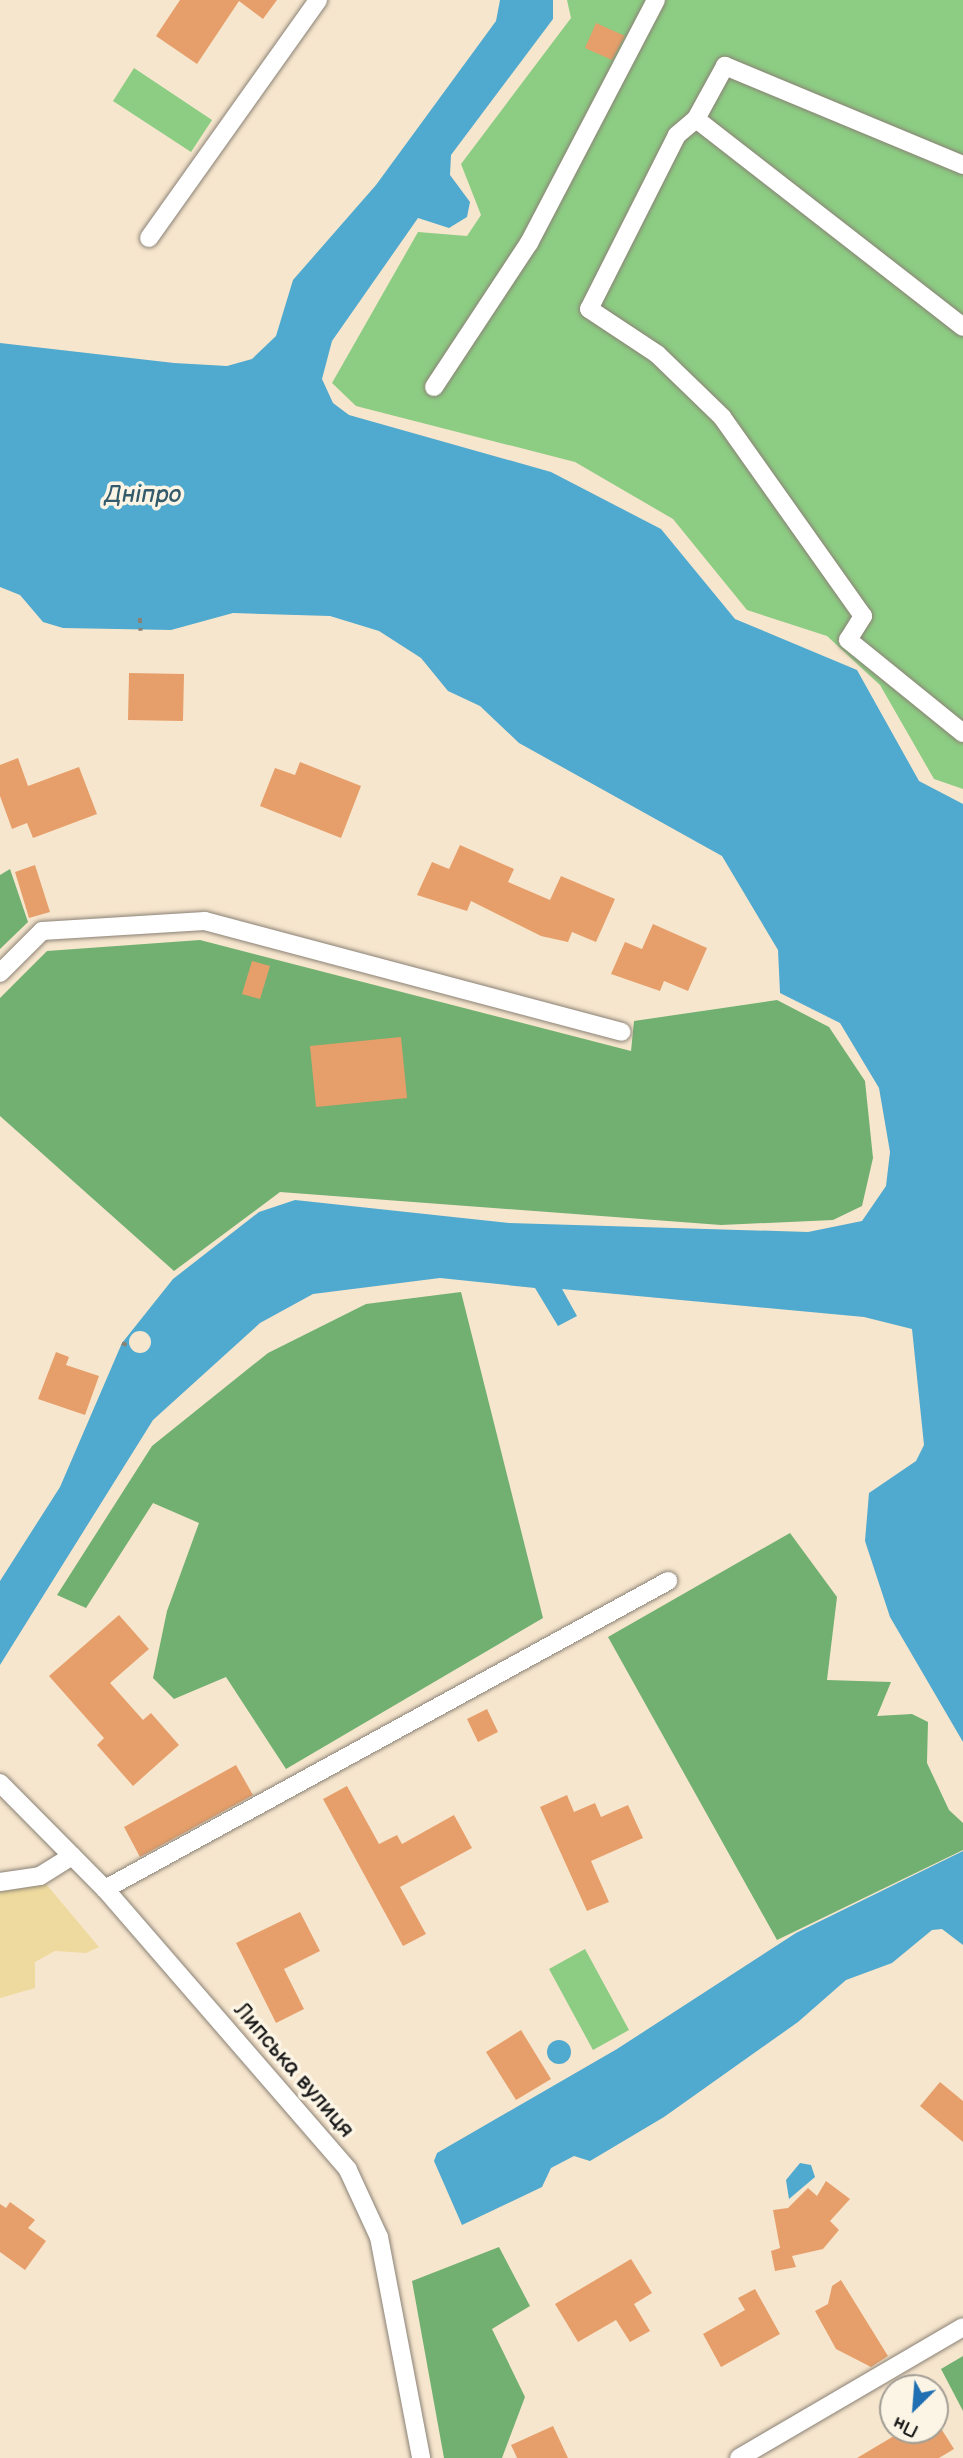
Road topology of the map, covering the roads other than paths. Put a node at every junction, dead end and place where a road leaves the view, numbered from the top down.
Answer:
1 (318, 0) edge
2 (656, 0) edge
3 (696, 119) junction
4 (963, 165) edge
5 (149, 238) dead end
6 (963, 327) edge
7 (434, 387) dead end
8 (963, 733) edge
9 (0, 973) edge
10 (621, 1032) dead end
11 (668, 1581) dead end
12 (0, 1783) edge
13 (72, 1856) junction
14 (0, 1882) edge
15 (105, 1889) junction
16 (963, 2327) edge
17 (421, 2458) edge
18 (739, 2458) edge

1 - 5 street
2 - 7 street
3 - 4 street
3 - 6 street
3 - 8 street
9 - 10 street
11 - 15 street
12 - 13 street, Липська вулиця
13 - 14 street
13 - 15 street, Липська вулиця
15 - 17 street, Липська вулиця
16 - 18 street

